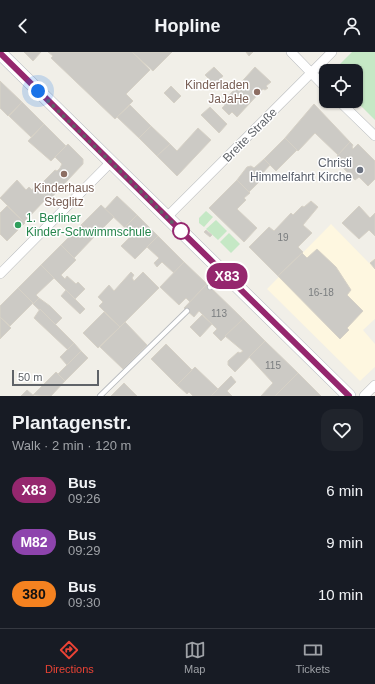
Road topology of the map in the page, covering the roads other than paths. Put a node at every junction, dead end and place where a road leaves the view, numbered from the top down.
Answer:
1 (291, 52) edge
2 (332, 52) edge
3 (0, 53) edge
4 (311, 73) junction
5 (319, 81) edge
6 (347, 108) edge
7 (375, 136) edge
8 (110, 162) junction
9 (167, 217) junction
10 (224, 273) junction
11 (0, 274) edge
12 (210, 288) dead end
13 (187, 311) dead end
14 (375, 385) edge
15 (100, 396) edge
16 (349, 396) edge
17 (364, 396) edge

1 - 4 street
2 - 4 street, Breite Straße
3 - 8 main road
4 - 5 street
4 - 9 street, Breite Straße
6 - 7 street
8 - 9 main road
8 - 11 street
9 - 10 main road
10 - 12 lane
10 - 16 main road
13 - 15 lane
14 - 17 street

